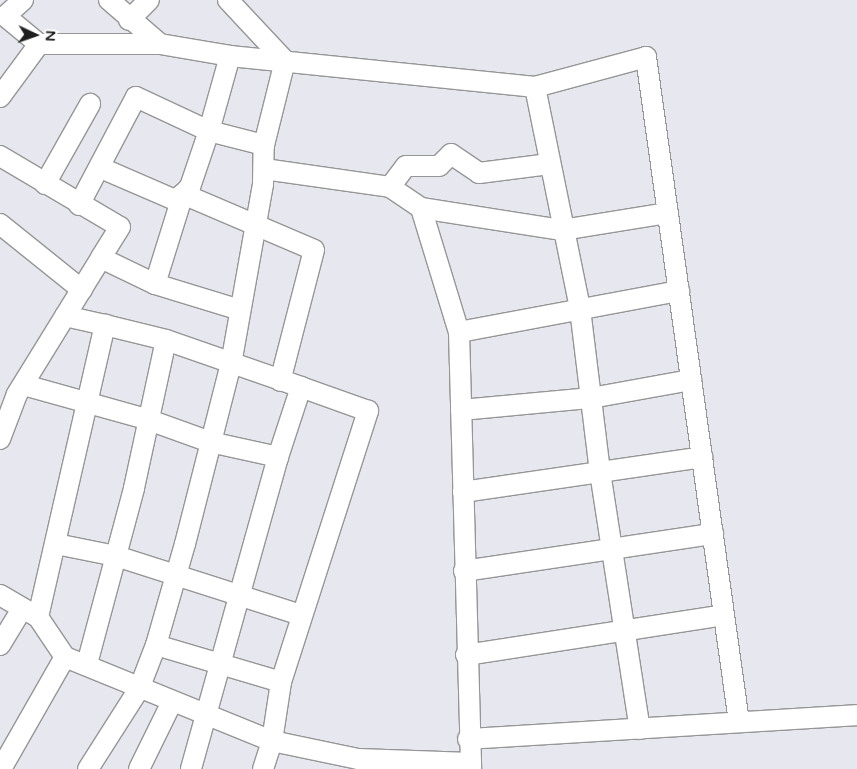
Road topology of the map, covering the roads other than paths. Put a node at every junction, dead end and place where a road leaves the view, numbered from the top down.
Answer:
1 (23, 0) edge
2 (109, 0) edge
3 (149, 0) edge
4 (228, 0) edge
5 (2, 14) edge
6 (129, 20) junction
7 (39, 44) junction
8 (160, 44) junction
9 (230, 56) junction
10 (285, 61) junction
11 (535, 88) junction
12 (0, 97) edge
13 (90, 104) dead end
14 (209, 131) junction
15 (264, 145) junction
16 (0, 156) edge
17 (549, 164) junction
18 (101, 168) junction
19 (264, 169) junction
20 (45, 184) junction
21 (390, 187) junction
22 (183, 194) junction
23 (79, 205) junction
24 (421, 208) junction
25 (668, 213) junction
26 (0, 224) edge
27 (255, 227) junction
28 (562, 230) junction
29 (101, 258) junction
30 (155, 284) junction
31 (82, 290) junction
32 (679, 291) junction
33 (580, 309) junction
34 (240, 310) junction
35 (65, 316) junction
36 (105, 325) junction
37 (459, 332) junction
38 (166, 340) junction
39 (231, 364) junction
40 (691, 380) junction
41 (280, 381) junction
42 (24, 385) junction
43 (301, 387) junction
44 (591, 398) junction
45 (86, 402) junction
46 (461, 410) junction
47 (149, 420) junction
48 (0, 439) edge
49 (210, 442) junction
50 (278, 457) junction
51 (702, 457) junction
52 (600, 472) junction
53 (463, 492) junction
54 (713, 534) junction
55 (56, 544) junction
56 (612, 549) junction
57 (116, 556) junction
58 (464, 571) junction
59 (174, 577) junction
60 (0, 595) edge
61 (238, 597) junction
62 (30, 613) junction
63 (724, 615) junction
64 (301, 616) junction
65 (625, 630) junction
66 (0, 645) edge
67 (156, 645) junction
68 (466, 655) junction
69 (65, 657) junction
70 (219, 662) junction
71 (87, 664) junction
72 (281, 682) junction
73 (139, 689) junction
74 (172, 702) junction
75 (204, 715) junction
76 (857, 715) edge
77 (739, 722) junction
78 (640, 729) junction
79 (468, 739) junction
80 (272, 741) junction
81 (342, 763) edge
82 (471, 766) edge
83 (2, 769) edge
84 (88, 769) edge
85 (139, 769) edge
86 (191, 769) edge
87 (263, 769) edge

1 - 5 street
2 - 6 street
3 - 6 street
4 - 10 street
5 - 7 street
6 - 8 street
7 - 8 street
7 - 12 street
8 - 9 street
9 - 10 street
9 - 14 street
10 - 11 street
10 - 15 street
11 - 17 street
11 - 25 street
13 - 20 street
14 - 15 street
14 - 18 street
14 - 22 street
15 - 19 street
16 - 20 street
17 - 21 street
17 - 28 street
18 - 22 street
18 - 23 street
19 - 21 street
19 - 27 street
20 - 23 street
21 - 24 street
22 - 27 street
22 - 30 street
23 - 29 street
24 - 28 street
24 - 37 street
25 - 28 street
25 - 32 street
26 - 31 street
27 - 34 street
27 - 41 street
28 - 33 street
29 - 30 street
29 - 31 street
30 - 34 street
31 - 35 street
32 - 33 street
32 - 40 street
33 - 37 street
33 - 44 street
34 - 39 street
35 - 36 street
35 - 42 street
36 - 38 street
36 - 45 street
37 - 46 street
38 - 39 street
38 - 47 street
39 - 41 street
39 - 49 street
40 - 44 street
40 - 51 street
41 - 43 street
42 - 45 street
42 - 48 street
43 - 50 street
43 - 64 street
44 - 46 street
44 - 52 street
45 - 47 street
45 - 55 street
46 - 53 street
47 - 49 street
47 - 57 street
49 - 50 street
49 - 59 street
50 - 61 street
51 - 52 street
51 - 54 street
52 - 53 street
52 - 56 street
53 - 58 street
54 - 56 street
54 - 63 street
55 - 57 street
55 - 62 street
56 - 58 street
56 - 65 street
57 - 59 street
57 - 71 street
58 - 68 street
59 - 61 street
59 - 67 street
60 - 62 street
61 - 64 street
61 - 70 street
62 - 66 street
62 - 69 street
63 - 65 street
63 - 77 street
64 - 72 street
65 - 68 street
65 - 78 street
67 - 70 street
67 - 73 street
68 - 79 street
69 - 71 street
69 - 83 street
70 - 72 street
70 - 75 street
71 - 73 street
72 - 80 street
73 - 74 street
73 - 84 street
74 - 75 street
74 - 85 street
75 - 80 street
75 - 86 street
76 - 77 street
77 - 78 street
78 - 79 street
79 - 82 street
80 - 81 street
80 - 87 street
81 - 82 street

